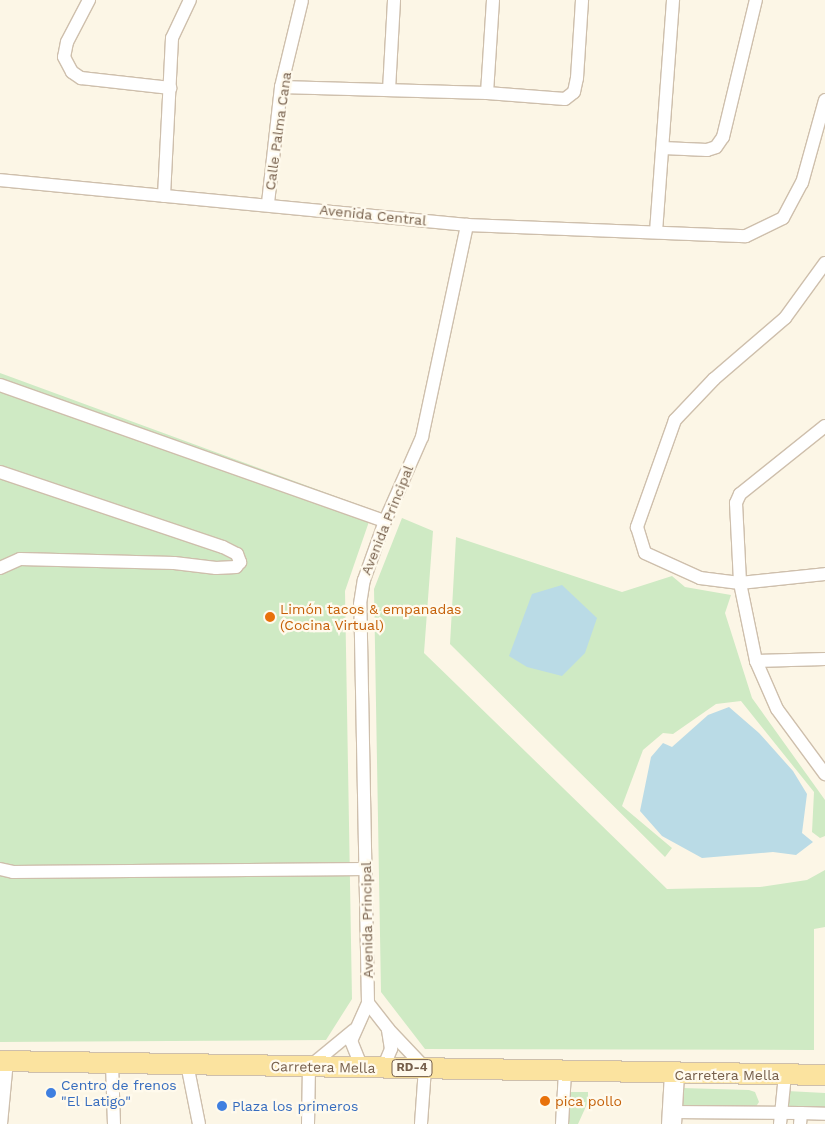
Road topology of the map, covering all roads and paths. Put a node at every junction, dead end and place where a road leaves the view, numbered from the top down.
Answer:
1 (89, 0) edge
2 (190, 0) edge
3 (302, 0) edge
4 (394, 0) edge
5 (493, 0) edge
6 (582, 0) edge
7 (673, 0) edge
8 (756, 0) edge
9 (281, 87) junction
10 (170, 88) junction
11 (388, 90) junction
12 (487, 93) junction
13 (825, 100) edge
14 (662, 148) junction
15 (0, 180) edge
16 (164, 196) junction
17 (268, 203) junction
18 (467, 225) junction
19 (656, 232) junction
20 (825, 263) edge
21 (0, 385) edge
22 (825, 426) edge
23 (0, 472) edge
24 (384, 521) junction
25 (0, 568) edge
26 (825, 574) edge
27 (740, 583) junction
28 (825, 659) edge
29 (756, 661) junction
30 (825, 774) edge
31 (0, 869) edge
32 (366, 869) junction
33 (368, 1003) junction
34 (354, 1030) junction
35 (388, 1030) junction
36 (3, 1061) edge
37 (112, 1064) junction
38 (187, 1064) junction
39 (309, 1067) junction
40 (362, 1068) junction
41 (382, 1068) junction
42 (425, 1068) junction
43 (565, 1072) junction
44 (674, 1074) junction
45 (785, 1075) junction
46 (825, 1075) edge
47 (825, 1114) edge
48 (671, 1118) edge
49 (780, 1118) edge
50 (801, 1118) edge
51 (1, 1124) edge
52 (114, 1124) edge
53 (199, 1124) edge
54 (308, 1124) edge
55 (421, 1124) edge
56 (562, 1124) edge

1 - 10 street
2 - 10 street
3 - 9 street, Calle Palma Cana
4 - 11 street
5 - 12 street
6 - 12 street
7 - 14 street
8 - 14 street
9 - 11 street
9 - 17 street, Calle Palma Cana
10 - 16 street
11 - 12 street
13 - 19 street, Avenida Central
14 - 19 street
15 - 16 street, Avenida Central
16 - 17 street, Avenida Central
17 - 18 street, Avenida Central
18 - 19 street, Avenida Central
18 - 24 street, Avenida Principal
20 - 27 street
21 - 24 street
22 - 27 street
23 - 25 street
24 - 32 street, Avenida Principal
26 - 27 street
27 - 29 street
28 - 29 street
29 - 30 street
31 - 32 street
32 - 33 street, Avenida Principal
33 - 34 street
33 - 35 street
34 - 39 street
34 - 40 street
35 - 41 street
35 - 42 street
36 - 37 main road, Carretera Mella / RD-4
36 - 51 street
37 - 38 main road, Carretera Mella / RD-4
37 - 52 street
38 - 39 main road, Carretera Mella / RD-4
38 - 53 street
39 - 40 main road, Carretera Mella / RD-4
39 - 54 street
40 - 41 main road, Carretera Mella / RD-4
41 - 42 main road, Carretera Mella / RD-4
42 - 43 main road, Carretera Mella / RD-4
42 - 55 street
43 - 44 main road, Carretera Mella / RD-4
43 - 56 street
44 - 45 main road, Carretera Mella / RD-4
44 - 48 street
45 - 46 main road, Carretera Mella / RD-4
45 - 49 street
47 - 50 street
48 - 49 street
49 - 50 street

